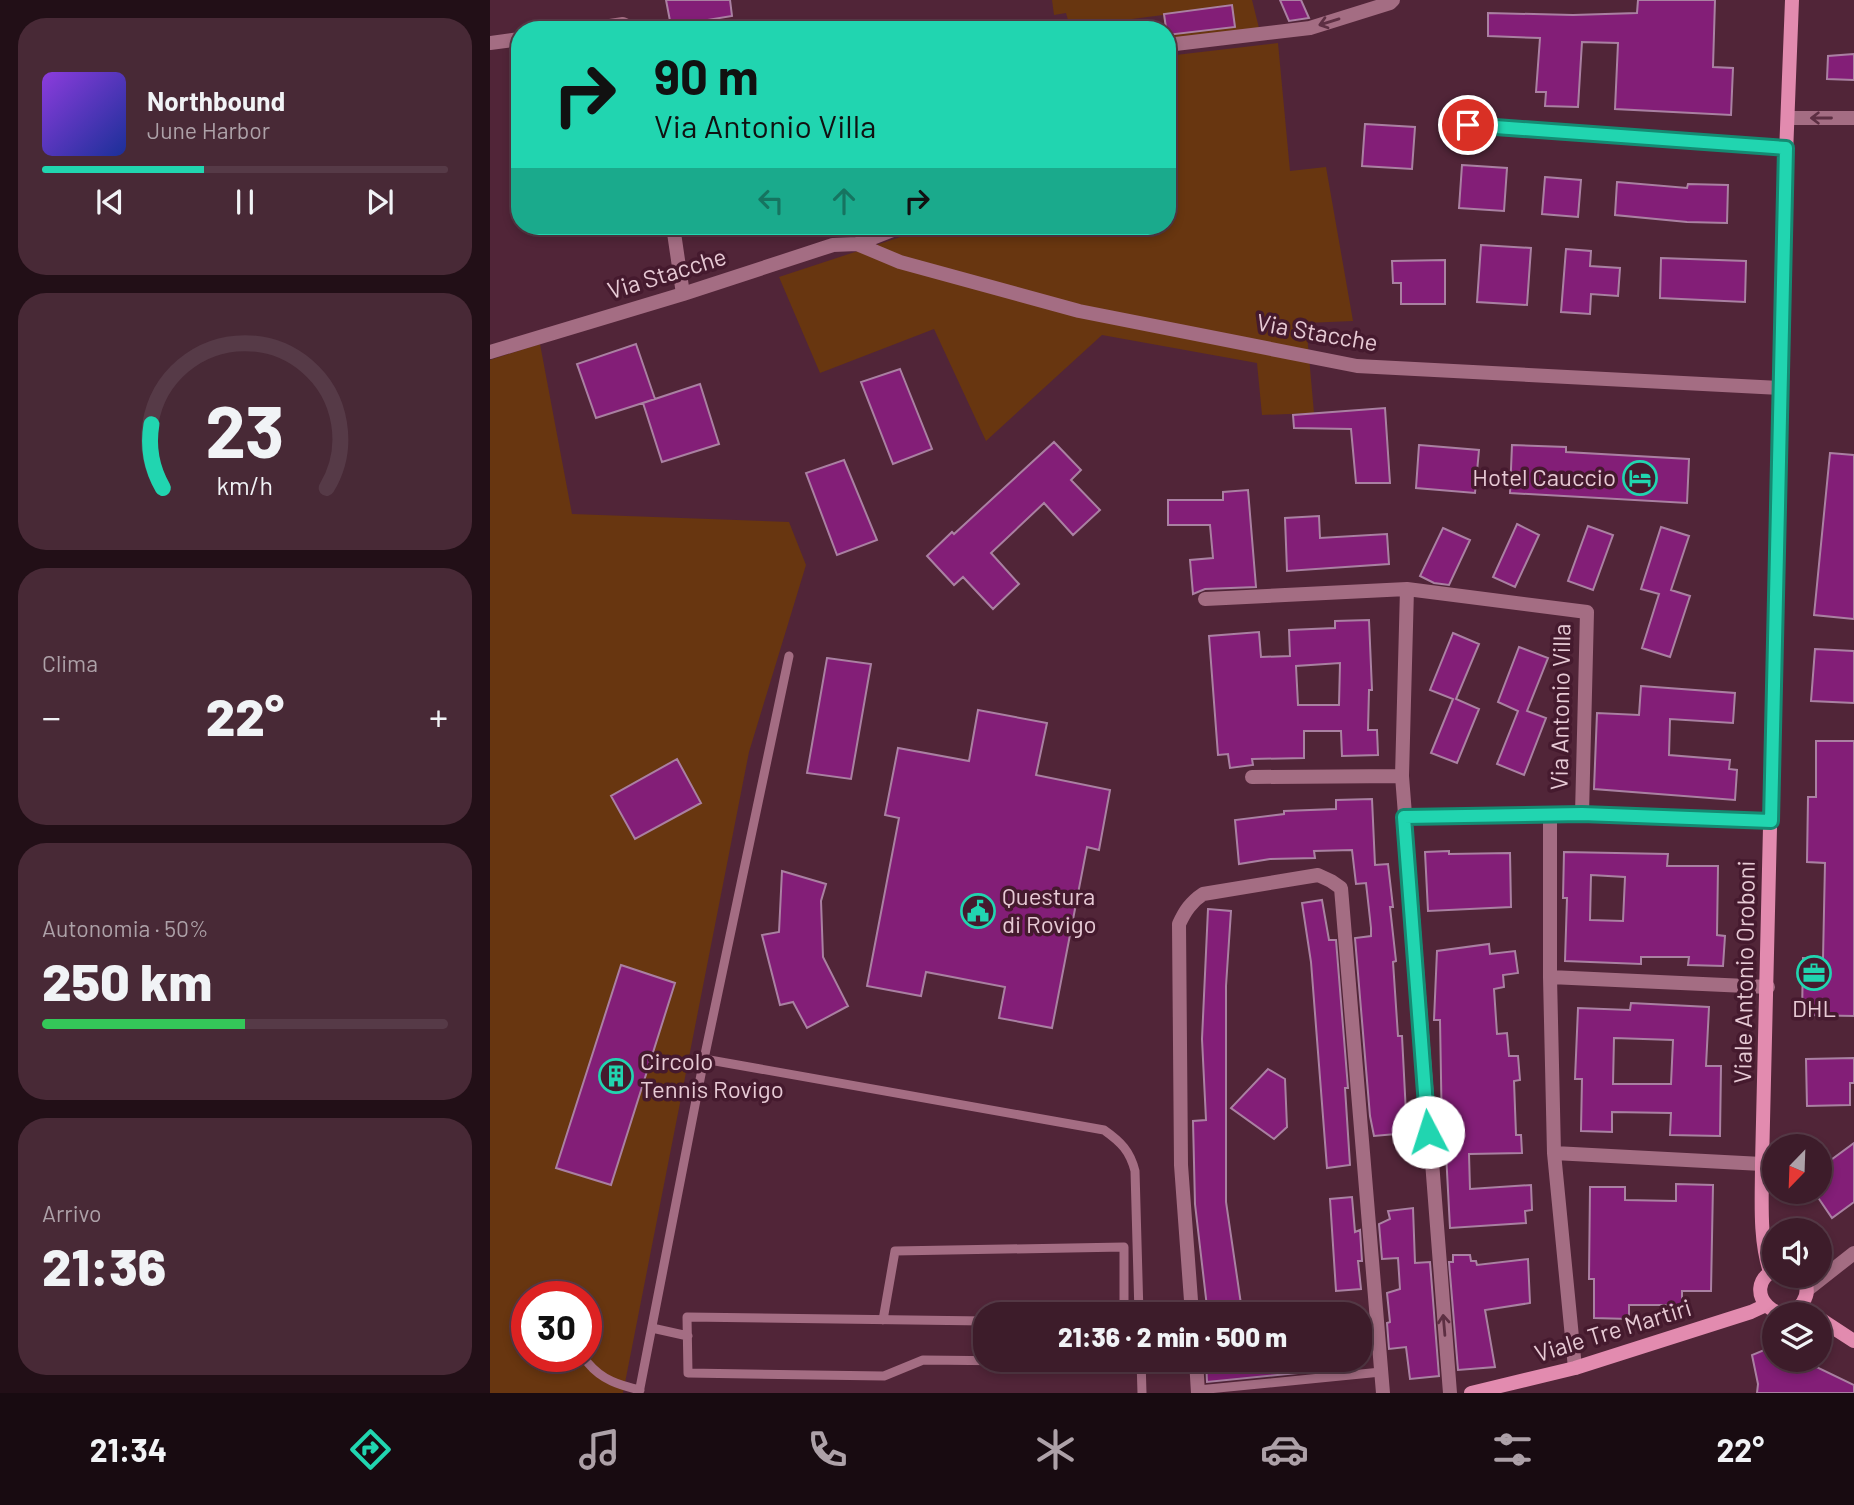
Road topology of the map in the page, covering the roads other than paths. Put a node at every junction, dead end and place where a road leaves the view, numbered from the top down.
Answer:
1 (1393, 0) edge
2 (1792, 0) edge
3 (511, 40) edge
4 (490, 43) edge
5 (1176, 45) edge
6 (1788, 118) junction
7 (1854, 118) edge
8 (1468, 125) dead end
9 (1786, 148) junction
10 (674, 235) edge
11 (880, 235) edge
12 (857, 244) junction
13 (683, 294) junction
14 (490, 352) edge
15 (1781, 388) junction
16 (1407, 589) junction
17 (1205, 599) dead end
18 (789, 656) dead end
19 (1402, 776) junction
20 (1252, 777) dead end
21 (1550, 814) junction
22 (1582, 814) junction
23 (1404, 817) junction
24 (1771, 821) junction
25 (1550, 977) junction
26 (1768, 987) junction
27 (704, 1059) junction
28 (1763, 1134) edge
29 (1554, 1153) junction
30 (1762, 1164) edge
31 (1854, 1253) edge
32 (1807, 1290) joint
33 (1124, 1302) edge
34 (1139, 1302) edge
35 (1191, 1302) edge
36 (1806, 1302) edge
37 (1762, 1307) edge
38 (883, 1320) junction
39 (973, 1321) edge
40 (1832, 1327) edge
41 (652, 1328) junction
42 (688, 1336) junction
43 (1854, 1341) edge
44 (973, 1361) edge
45 (1575, 1368) junction
46 (596, 1372) edge
47 (1141, 1372) edge
48 (1197, 1372) edge
49 (1381, 1372) junction
50 (1198, 1391) edge
51 (1486, 1391) edge
52 (640, 1392) edge
53 (1142, 1393) edge
54 (1383, 1393) edge
55 (1450, 1393) edge
56 (1471, 1393) edge

1 -> 5 street
2 - 6 street, Viale Antonio Oroboni
3 - 4 street
7 -> 6 street
6 - 9 street, Viale Antonio Oroboni
8 - 9 street
9 - 15 street, Viale Antonio Oroboni
10 - 13 street
11 - 12 street, Via Stacche
12 - 13 street, Via Stacche
12 - 15 street, Via Stacche
13 - 14 street, Via Stacche
15 - 24 street, Viale Antonio Oroboni
16 - 17 street, Via Antonio Villa
16 - 19 street
16 - 22 street, Via Antonio Villa
18 - 27 lane
19 - 20 street
19 - 23 street
21 - 22 street, Via Antonio Villa
21 - 23 street, Via Antonio Villa
21 - 25 street
22 - 24 street, Via Antonio Villa
55 -> 23 street
24 - 26 street, Viale Antonio Oroboni
25 - 26 street
25 - 29 street
26 - 28 street, Viale Antonio Oroboni
27 - 34 lane
27 - 41 lane
29 - 30 street
29 - 45 street
31 - 32 street
32 - 36 street
33 - 38 lane
35 - 49 street
37 - 45 street, Viale Tre Martiri
38 - 39 lane
38 - 42 lane
40 - 43 street
41 - 42 lane
41 - 52 lane
42 - 44 lane
45 - 51 street, Viale Tre Martiri
46 - 52 lane
47 - 53 lane
48 - 50 street
49 - 50 lane
49 - 54 street
51 - 56 street, Viale Tre Martiri

